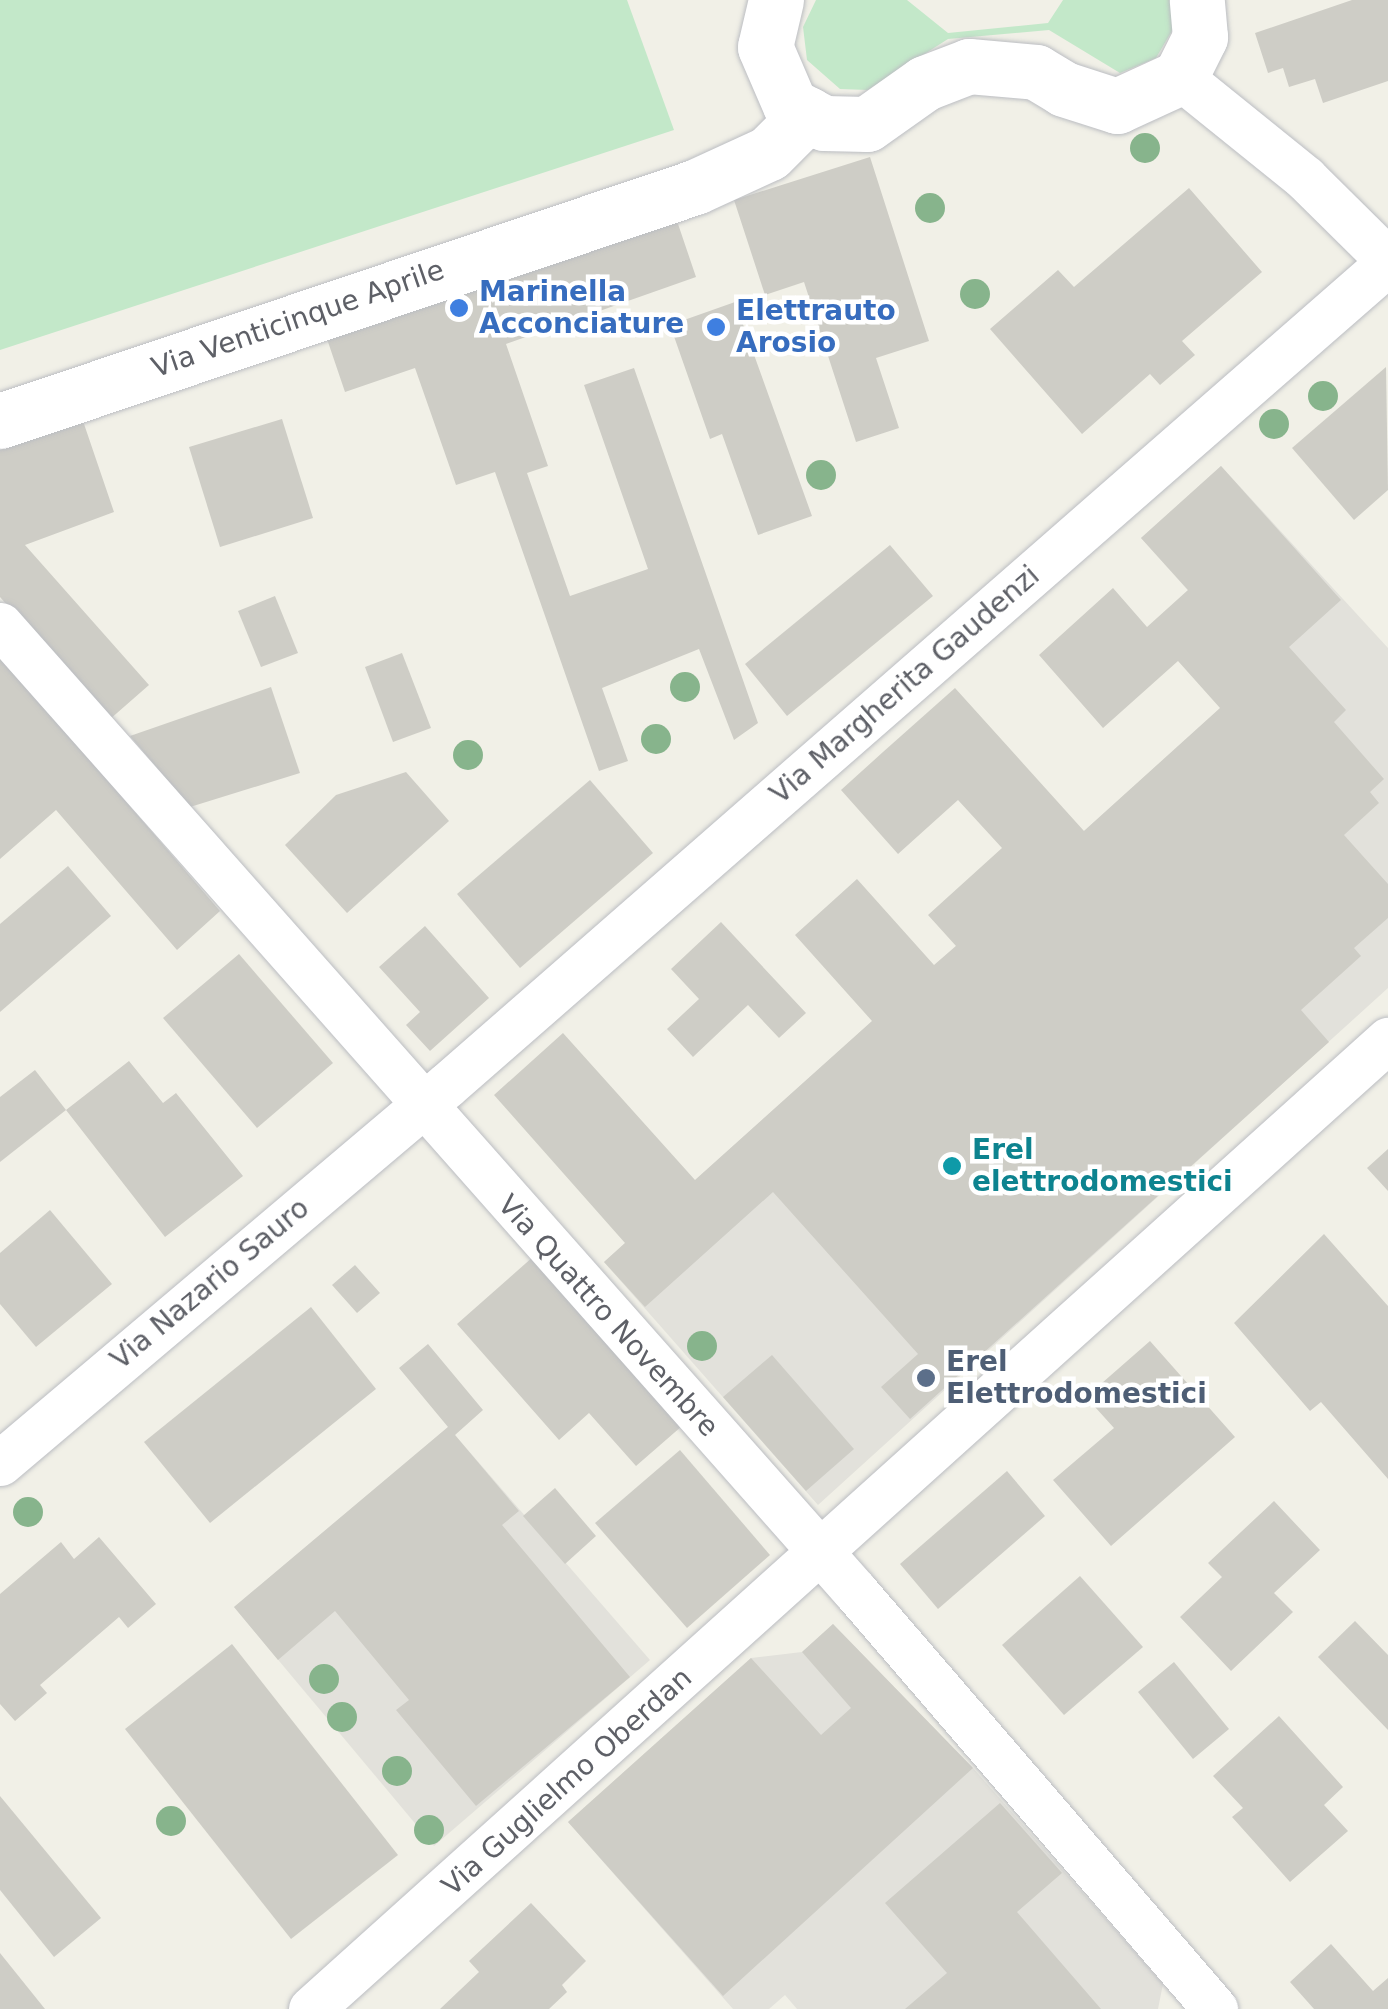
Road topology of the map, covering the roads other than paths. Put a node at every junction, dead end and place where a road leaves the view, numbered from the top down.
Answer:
1 (776, 0) edge
2 (1197, 0) edge
3 (1180, 77) junction
4 (808, 114) junction
5 (1388, 262) edge
6 (0, 421) edge
7 (0, 625) edge
8 (1388, 1040) edge
9 (420, 1106) junction
10 (0, 1463) edge
11 (822, 1555) junction
12 (311, 2009) edge
13 (1215, 2009) edge

1 - 4 main road
2 - 3 main road
3 - 4 main road
3 - 5 street
4 - 6 main road, Via Venticinque Aprile
5 - 9 street, Via Margherita Gaudenzi
7 - 9 street, Via Quattro Novembre
8 - 11 street, Via Guglielmo Oberdan
9 - 10 street, Via Nazario Sauro
9 - 11 street, Via Quattro Novembre
11 - 12 street, Via Guglielmo Oberdan
11 - 13 street, Via Quattro Novembre

